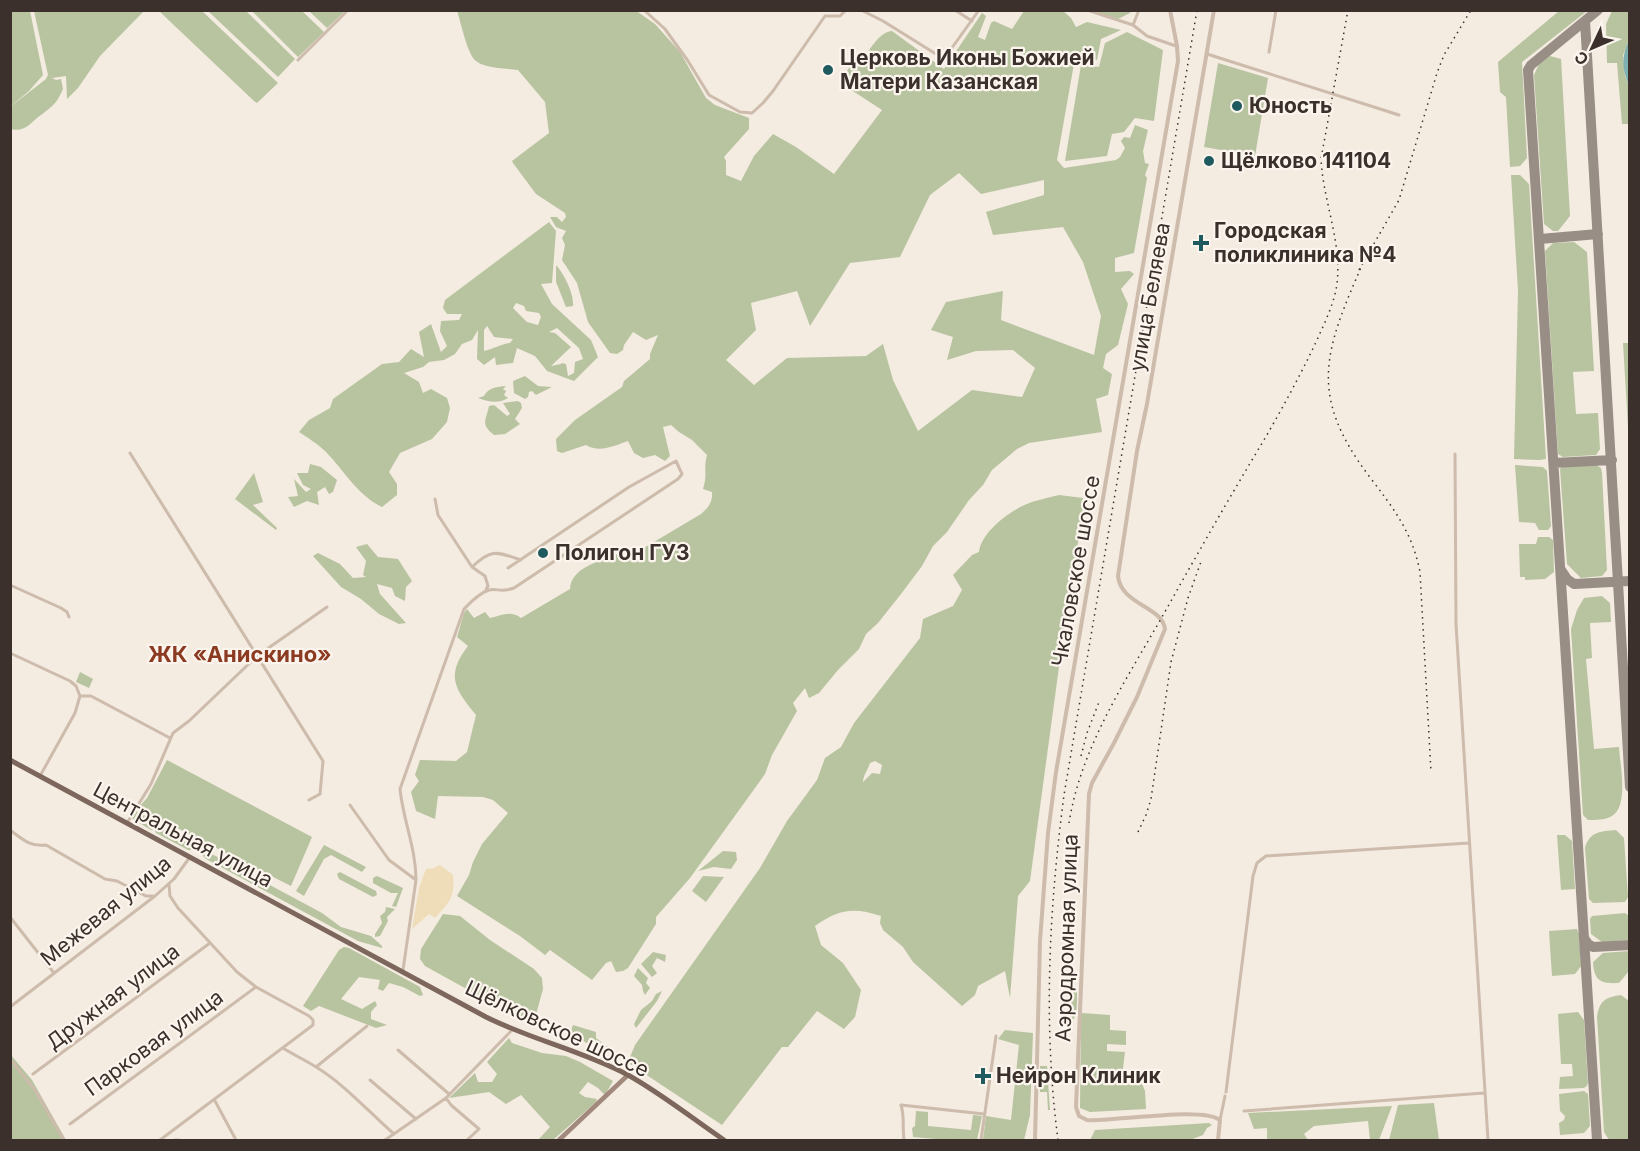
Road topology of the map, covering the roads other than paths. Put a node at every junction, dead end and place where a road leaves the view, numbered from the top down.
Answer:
1 (348, 10) edge
2 (644, 10) edge
3 (846, 10) edge
4 (861, 10) edge
5 (955, 10) edge
6 (979, 10) edge
7 (1087, 10) edge
8 (1139, 10) edge
9 (1170, 10) edge
10 (1214, 10) edge
11 (1276, 10) edge
12 (972, 21) junction
13 (1133, 25) junction
14 (1177, 46) junction
15 (1269, 52) dead end
16 (1207, 54) junction
17 (298, 60) dead end
18 (1399, 115) dead end
19 (130, 453) dead end
20 (1455, 454) dead end
21 (435, 499) dead end
22 (521, 560) junction
23 (472, 567) junction
24 (508, 568) dead end
25 (10, 585) edge
26 (486, 592) junction
27 (327, 607) dead end
28 (69, 616) dead end
29 (1158, 617) joint
30 (10, 652) edge
31 (257, 656) junction
32 (80, 696) junction
33 (170, 738) junction
34 (10, 760) edge
35 (40, 776) junction
36 (309, 800) dead end
37 (350, 805) dead end
38 (127, 823) junction
39 (10, 830) edge
40 (1469, 843) junction
41 (190, 857) junction
42 (416, 880) junction
43 (169, 884) junction
44 (155, 896) junction
45 (10, 917) edge
46 (340, 938) joint
47 (210, 943) junction
48 (402, 972) junction
49 (54, 973) junction
50 (256, 987) junction
51 (10, 1007) edge
52 (367, 1026) dead end
53 (512, 1030) junction
54 (996, 1036) dead end
55 (283, 1048) junction
56 (398, 1050) dead end
57 (10, 1059) edge
58 (316, 1067) junction
59 (33, 1074) dead end
60 (628, 1075) junction
61 (370, 1080) dead end
62 (1485, 1093) junction
63 (448, 1096) junction
64 (214, 1101) junction
65 (1244, 1111) dead end
66 (984, 1114) junction
67 (416, 1119) junction
68 (1220, 1120) junction
69 (70, 1124) dead end
70 (394, 1134) junction
71 (716, 1138) edge
72 (64, 1140) edge
73 (160, 1140) edge
74 (236, 1140) edge
75 (385, 1140) edge
76 (467, 1140) edge
77 (559, 1140) edge
78 (724, 1140) edge
79 (904, 1140) edge
80 (981, 1140) edge
81 (1035, 1140) edge
82 (1218, 1140) edge
83 (1488, 1140) edge

1 - 17 street
2 - 3 street
4 - 12 street
5 - 12 street
6 - 12 street
7 - 13 street
8 - 13 street
9 - 14 street, Чкаловское шоссе
10 - 16 street, улица Беляева
11 - 15 street
13 - 14 street
14 - 81 street, Чкаловское шоссе
16 - 18 street
16 - 29 street, улица Беляева
19 - 31 street
20 - 40 street
21 - 23 street
22 - 23 street
22 - 24 street
22 - 26 street
23 - 26 street
25 - 28 street
26 - 42 street
27 - 31 street
29 - 68 street, Аэродромная улица
30 - 32 street
31 - 33 street
31 - 36 street
32 - 33 street
32 - 35 street
33 - 38 street
34 - 35 main road, Центральная улица
35 - 38 main road, Центральная улица
37 - 42 street
38 - 41 main road, Центральная улица
39 - 44 street
40 - 62 street
40 - 68 street
41 - 43 street, Межевая улица
41 - 46 main road, Центральная улица
42 - 48 street
43 - 44 street, Межевая улица
43 - 47 street
44 - 49 street, Межевая улица
45 - 49 street
46 - 48 main road, Щёлковское шоссе
47 - 50 street
47 - 59 street, Дружная улица
48 - 53 main road, Щёлковское шоссе
49 - 51 street, Межевая улица
50 - 55 street
50 - 69 street, Парковая улица
52 - 58 street
53 - 60 main road, Щёлковское шоссе
53 - 63 street
54 - 66 street
55 - 58 street
55 - 64 street
56 - 63 street
57 - 72 street
58 - 70 street
60 - 71 main road, Щёлковское шоссе
60 - 77 main road
61 - 67 street
62 - 65 street
62 - 83 street
63 - 67 street
63 - 76 street
64 - 73 street
64 - 74 street
66 - 79 street
66 - 80 street
67 - 70 street
68 - 82 street
70 - 75 street
71 - 78 main road, Щёлковское шоссе

